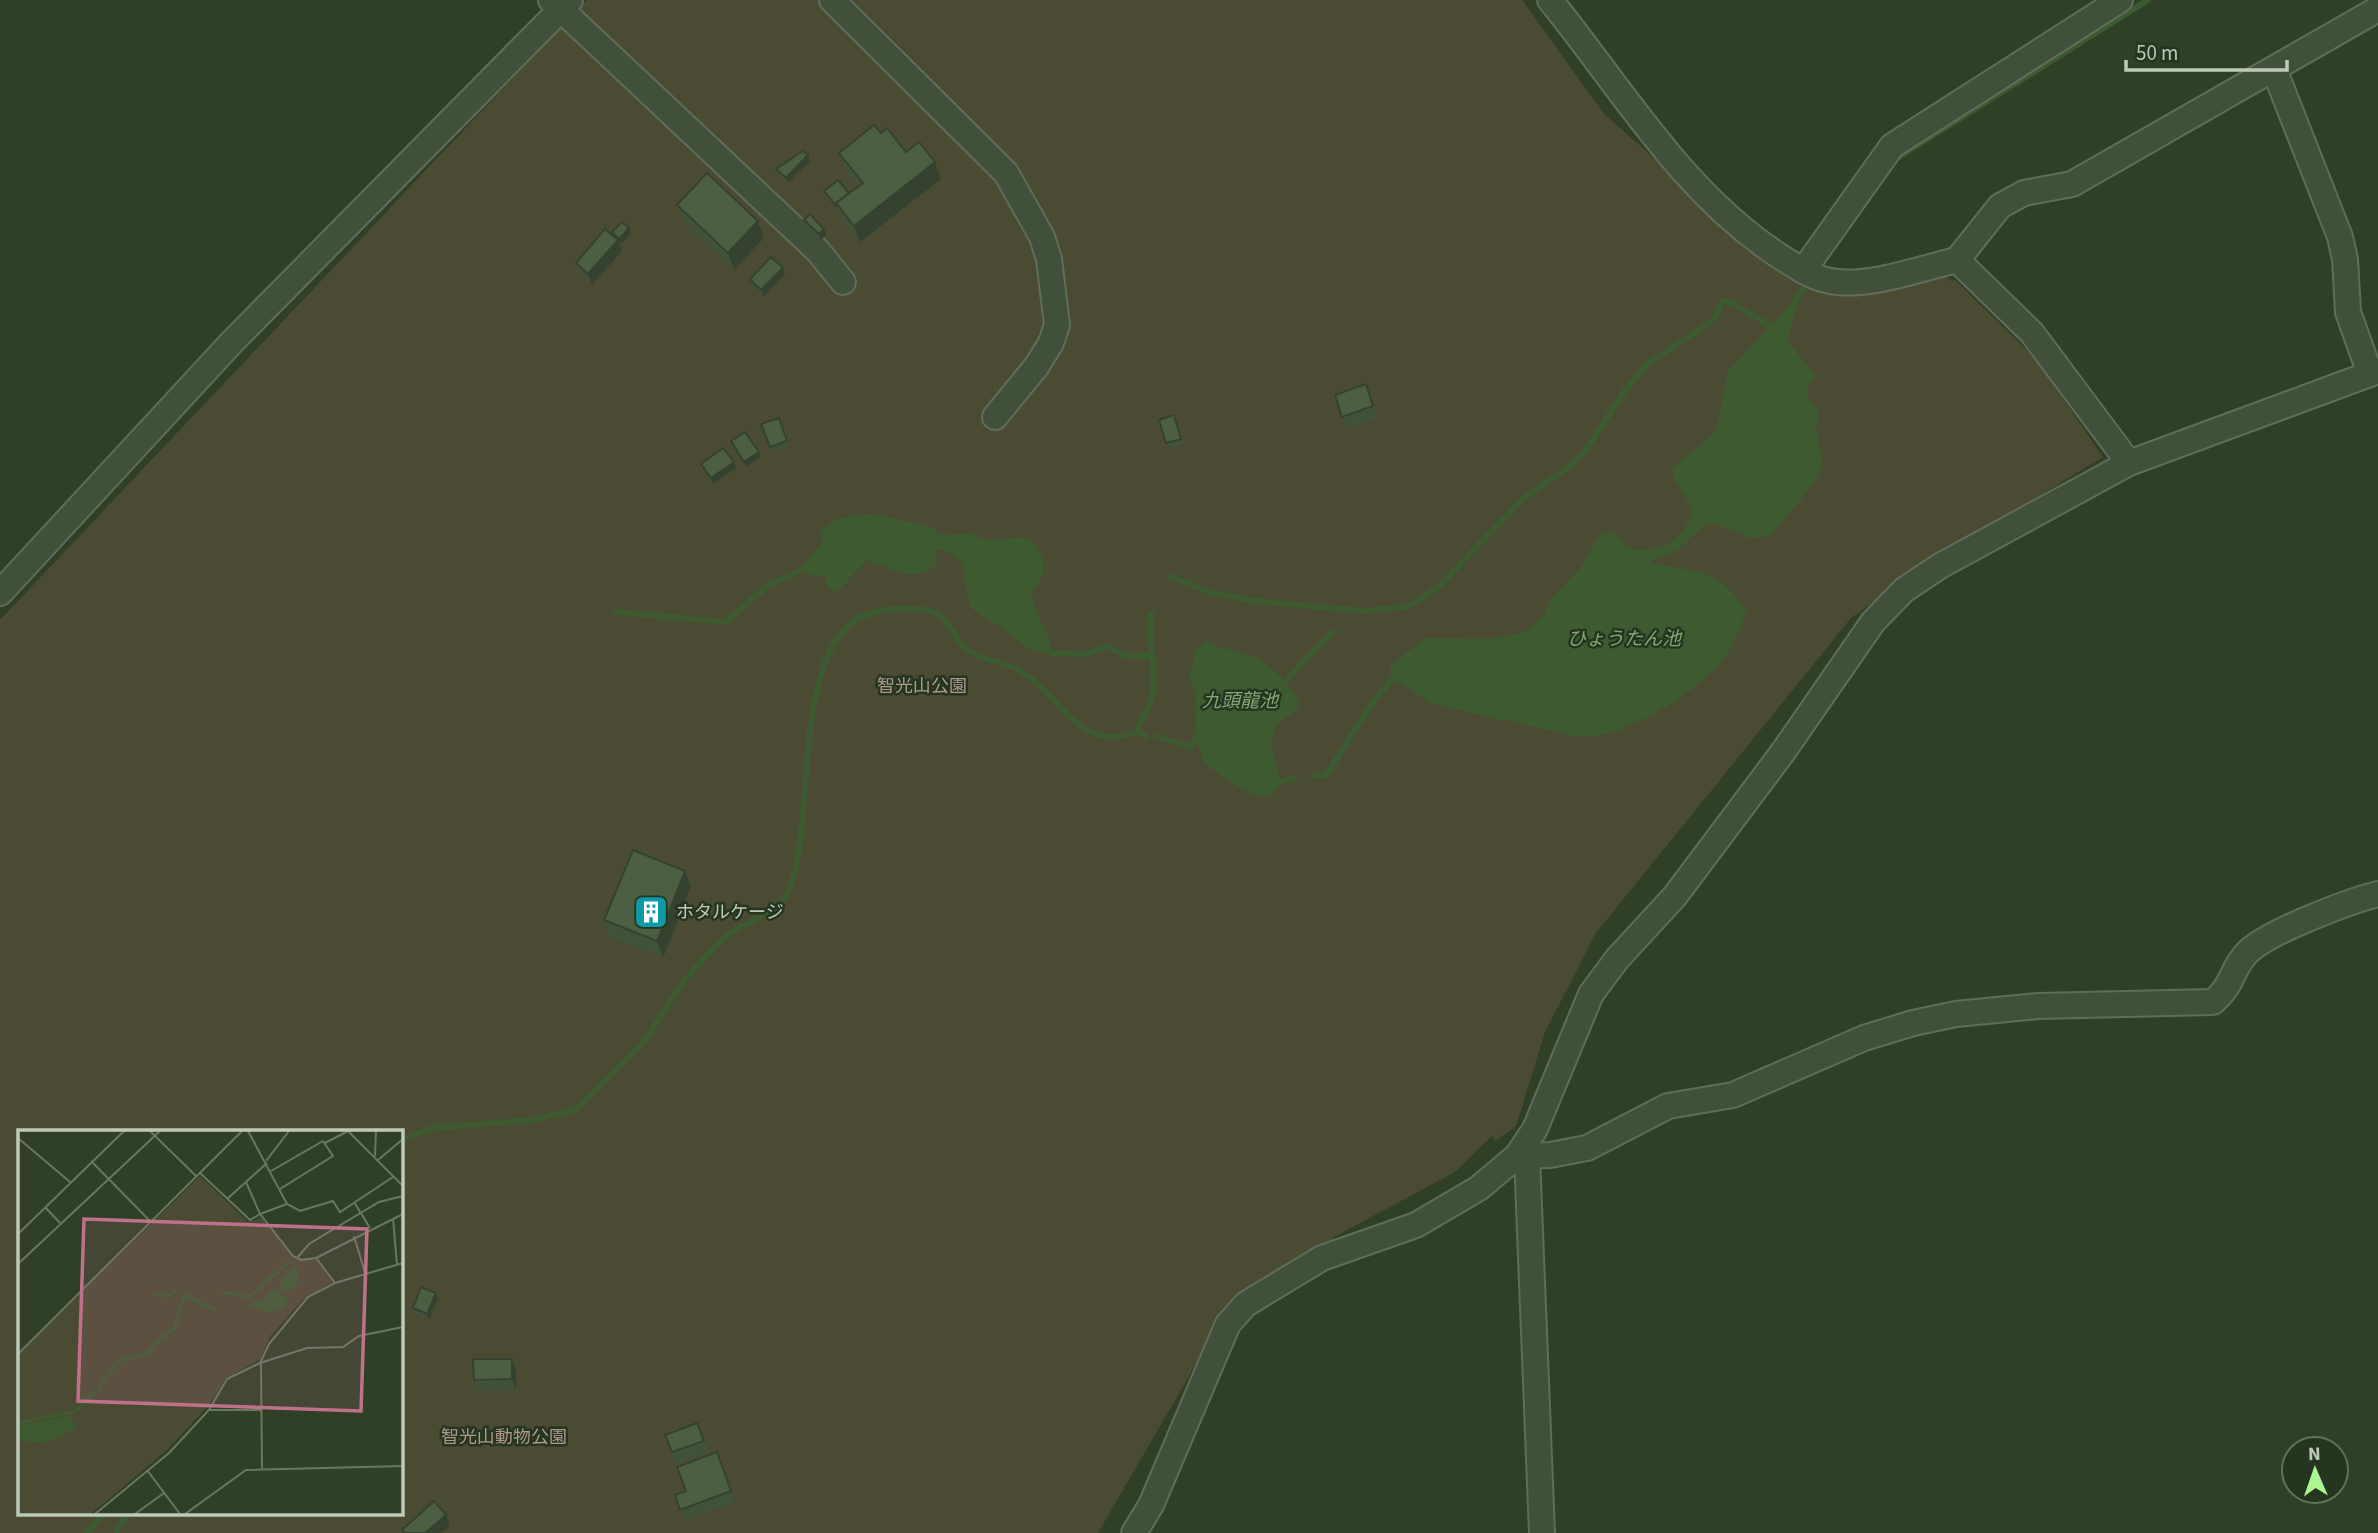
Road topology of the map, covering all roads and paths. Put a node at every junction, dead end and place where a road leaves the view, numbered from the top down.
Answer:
1 (832, 0) edge
2 (1550, 0) edge
3 (2120, 0) edge
4 (561, 3) edge
5 (2378, 9) edge
6 (2274, 69) junction
7 (1957, 260) junction
8 (1809, 274) junction
9 (843, 282) dead end
10 (2374, 372) edge
11 (995, 417) dead end
12 (2129, 463) junction
13 (0, 593) edge
14 (2378, 894) edge
15 (1522, 1156) junction
16 (1134, 1533) edge
17 (1542, 1533) edge

1 - 11 street
2 - 8 street
3 - 8 street
4 - 9 street
4 - 13 street
5 - 6 street
6 - 7 street
6 - 10 street
7 - 8 street
7 - 12 street
10 - 12 street
12 - 15 street
14 - 15 street
15 - 16 street
15 - 17 street

